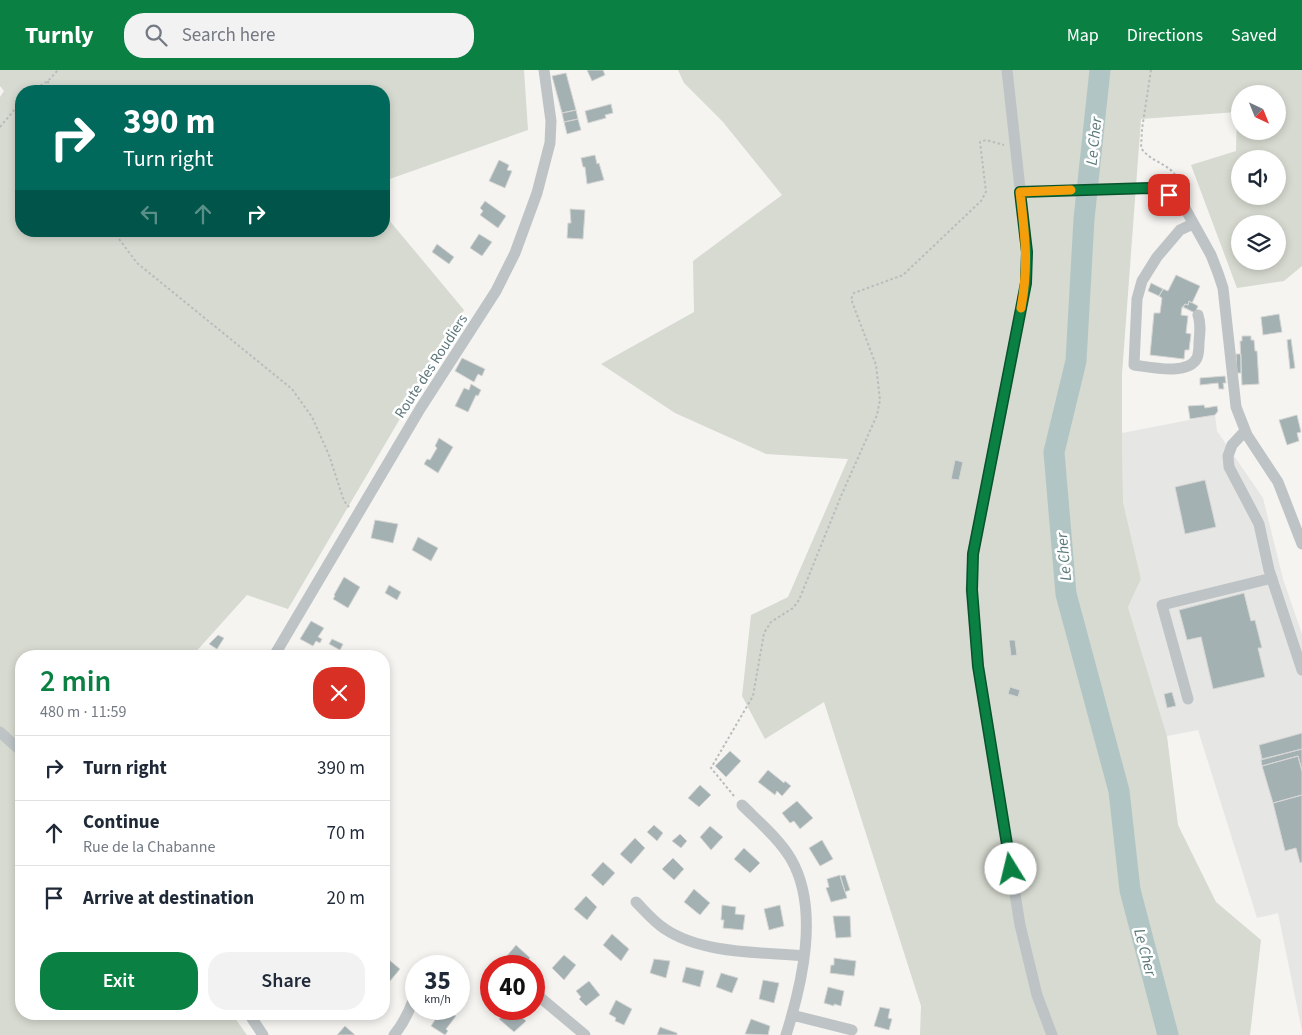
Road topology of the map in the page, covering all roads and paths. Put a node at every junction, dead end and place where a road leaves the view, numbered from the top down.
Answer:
1 (58, 70) edge
2 (544, 70) edge
3 (1007, 70) edge
4 (1151, 70) edge
5 (48, 81) junction
6 (42, 85) edge
7 (48, 85) edge
8 (15, 109) edge
9 (0, 128) edge
10 (1016, 149) junction
11 (1183, 191) dead end
12 (1020, 192) junction
13 (1193, 224) junction
14 (118, 237) edge
15 (1198, 315) dead end
16 (1245, 431) junction
17 (356, 518) junction
18 (1302, 544) edge
19 (1272, 578) junction
20 (278, 650) edge
21 (1302, 670) edge
22 (1188, 699) dead end
23 (0, 732) edge
24 (15, 746) edge
25 (742, 805) joint
26 (636, 902) dead end
27 (804, 956) junction
28 (545, 1002) edge
29 (792, 1015) junction
30 (253, 1020) edge
31 (406, 1020) edge
32 (852, 1030) dead end
33 (263, 1035) edge
34 (394, 1035) edge
35 (585, 1035) edge
36 (786, 1035) edge
37 (1052, 1035) edge

1 - 5 path
2 - 17 street, Route des Roudiers
3 - 10 street
4 - 11 path
5 - 6 path
5 - 7 path
8 - 9 path
10 - 12 street
10 - 25 path
12 - 13 street
12 - 37 street
13 - 15 street
13 - 16 street
14 - 17 path
16 - 18 street
16 - 19 street
17 - 20 street, Route des Roudiers
19 - 21 street
19 - 22 street
23 - 24 street
25 - 27 street
26 - 27 street
27 - 29 street
28 - 35 street
29 - 32 street
29 - 36 street
30 - 33 street
31 - 34 street

